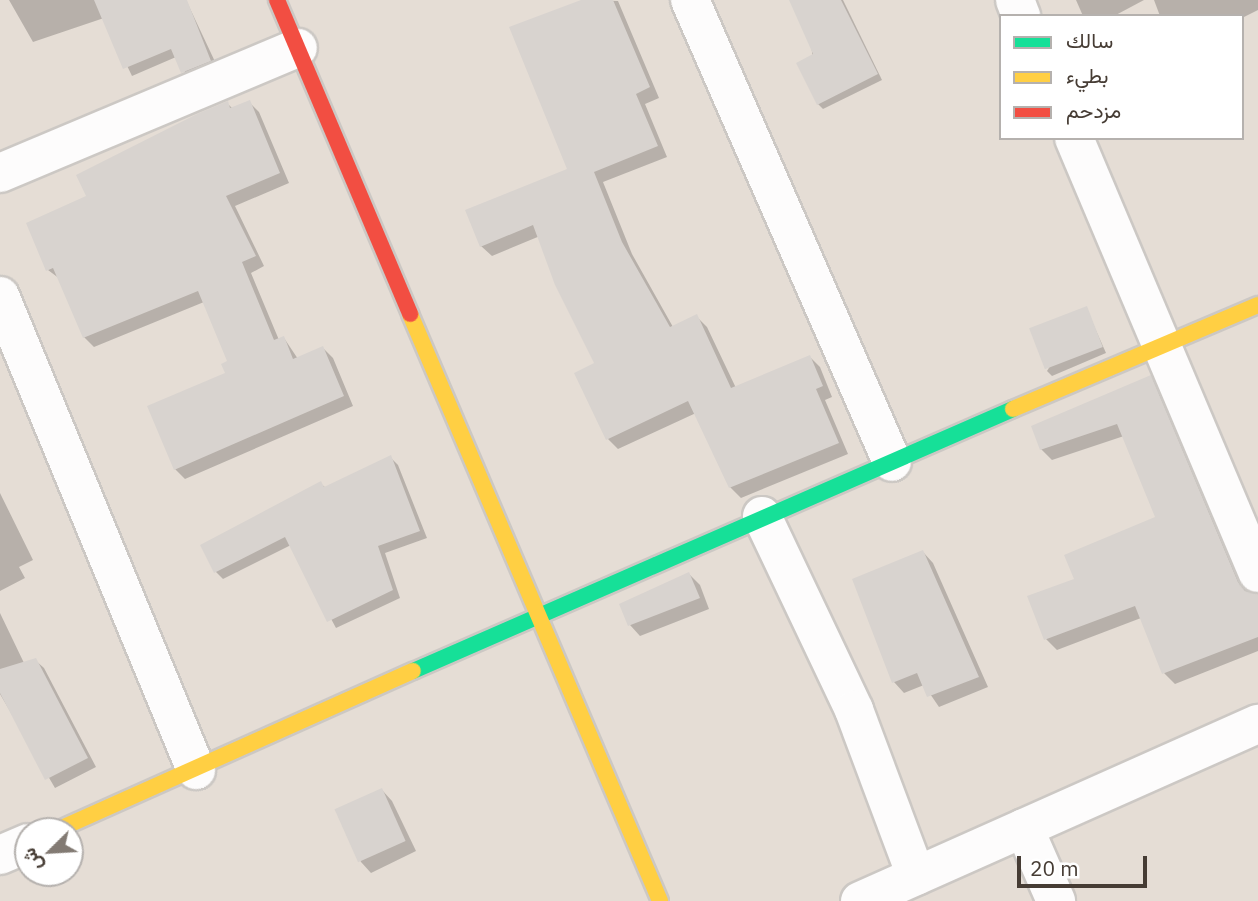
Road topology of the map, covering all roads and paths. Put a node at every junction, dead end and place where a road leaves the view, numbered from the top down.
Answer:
1 (277, 0) edge
2 (690, 0) edge
3 (298, 48) junction
4 (1075, 140) edge
5 (0, 173) edge
6 (0, 296) edge
7 (1258, 305) edge
8 (1164, 348) junction
9 (891, 462) junction
10 (762, 516) junction
11 (1258, 573) edge
12 (538, 616) junction
13 (1258, 724) edge
14 (196, 770) junction
15 (84, 818) edge
16 (1024, 828) junction
17 (916, 876) junction
18 (660, 901) edge
19 (860, 901) edge
20 (1056, 901) edge

1 - 3 street
2 - 9 street
3 - 5 street
3 - 12 street
4 - 8 street
6 - 14 street
7 - 8 street
8 - 9 street
8 - 11 street
9 - 10 street
10 - 12 street
10 - 17 street
12 - 14 street
12 - 18 street
13 - 16 street
14 - 15 street
16 - 17 street
16 - 20 street
17 - 19 street

